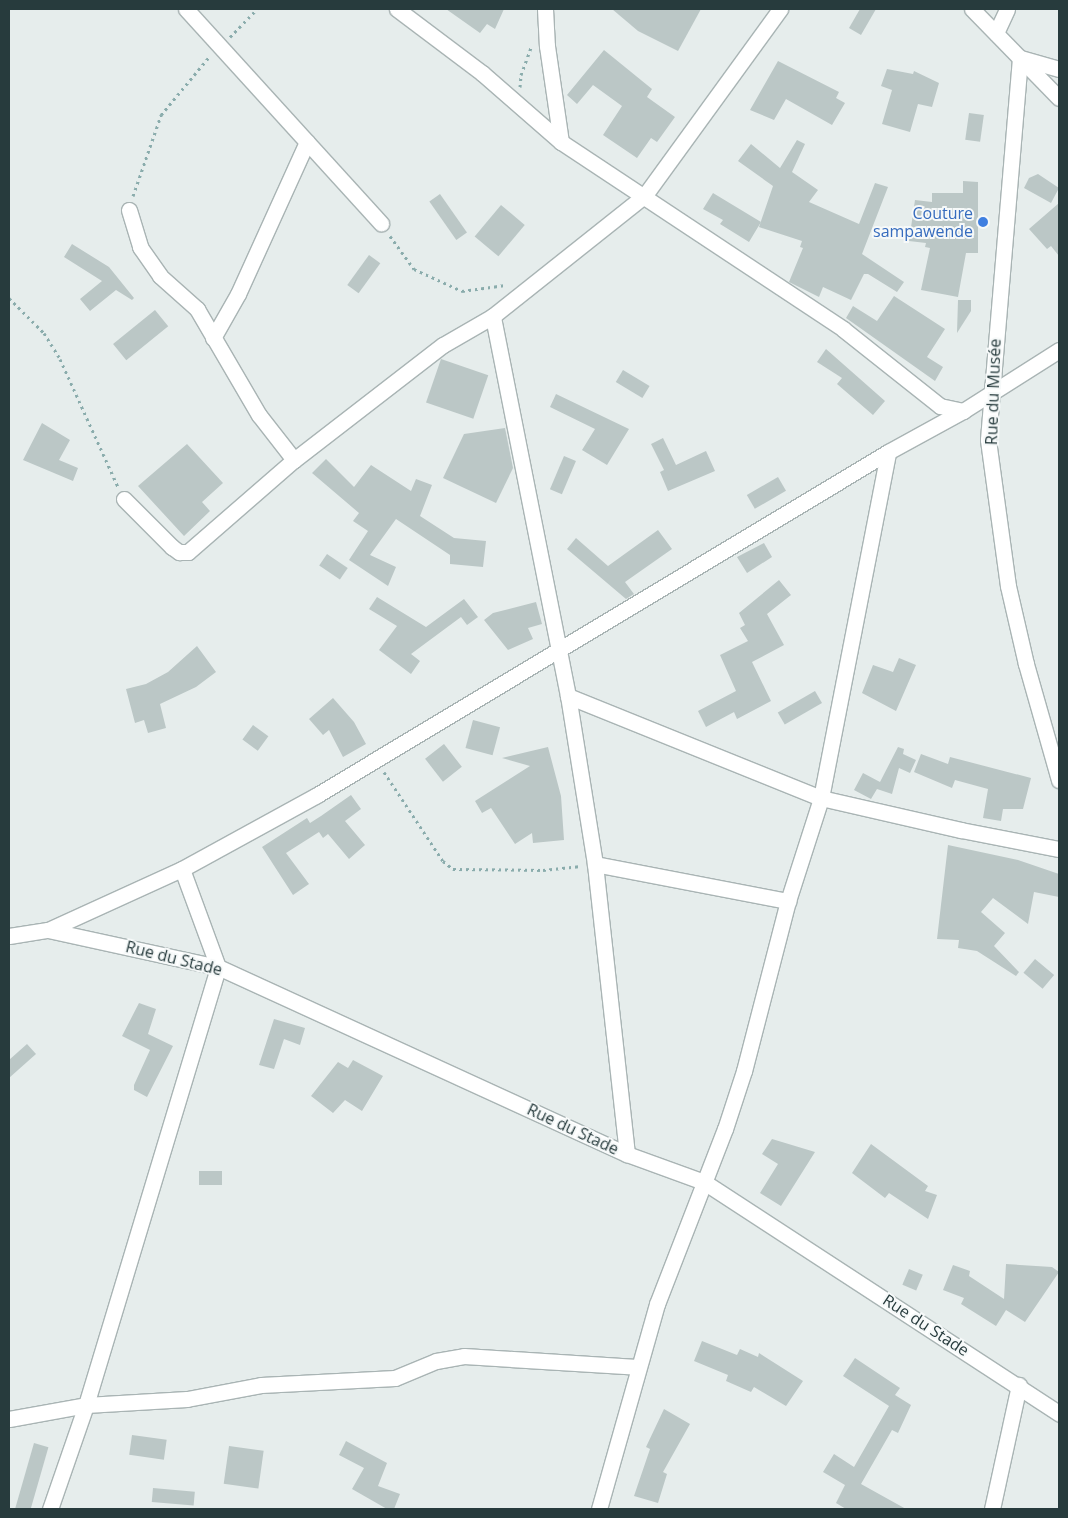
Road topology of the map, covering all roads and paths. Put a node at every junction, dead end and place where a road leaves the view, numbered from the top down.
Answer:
1 (186, 9) edge
2 (257, 9) edge
3 (397, 9) edge
4 (546, 9) edge
5 (780, 9) edge
6 (972, 9) edge
7 (1008, 9) edge
8 (996, 33) junction
9 (532, 44) dead end
10 (219, 48) junction
11 (1020, 58) junction
12 (1059, 69) edge
13 (1059, 98) edge
14 (519, 107) junction
15 (307, 142) junction
16 (562, 142) junction
17 (645, 195) junction
18 (129, 210) joint
19 (380, 223) joint
20 (514, 283) dead end
21 (9, 298) edge
22 (493, 316) junction
23 (213, 338) junction
24 (1059, 350) edge
25 (990, 393) junction
26 (963, 411) junction
27 (888, 452) junction
28 (294, 460) junction
29 (124, 499) joint
30 (559, 650) junction
31 (568, 696) junction
32 (376, 760) junction
33 (1059, 780) edge
34 (821, 798) junction
35 (1059, 848) edge
36 (595, 864) junction
37 (182, 869) junction
38 (788, 901) junction
39 (48, 930) junction
40 (9, 936) edge
41 (218, 967) junction
42 (627, 1154) junction
43 (704, 1182) junction
44 (637, 1367) junction
45 (1019, 1385) junction
46 (86, 1405) junction
47 (1059, 1413) edge
48 (9, 1419) edge
49 (50, 1509) edge
50 (599, 1509) edge
51 (992, 1509) edge

1 - 10 street
2 - 10 path
3 - 14 street
4 - 16 street
5 - 17 street
6 - 8 street
7 - 8 street
8 - 11 street
9 - 14 path
10 - 15 street
10 - 18 path
11 - 12 street
11 - 13 street
11 - 25 street, Rue du Musée
14 - 16 street
15 - 19 street
15 - 23 street
16 - 17 street
17 - 22 street
17 - 26 street
18 - 23 street
19 - 20 path
21 - 29 path
22 - 28 street
22 - 30 street
23 - 28 street
24 - 25 street
25 - 26 street
25 - 33 street, Rue du Musée
26 - 27 street
27 - 30 street
27 - 34 street
28 - 29 street
30 - 31 street
30 - 32 street
31 - 34 street
31 - 36 street
32 - 36 path
32 - 37 street
34 - 35 street
34 - 38 street
36 - 38 street
36 - 42 street
37 - 39 street
37 - 41 street
38 - 43 street
39 - 40 street
39 - 41 street, Rue du Stade
41 - 42 street, Rue du Stade
41 - 46 street
42 - 43 street, Rue du Stade
43 - 44 street
43 - 45 street, Rue du Stade
44 - 46 street
44 - 50 street
45 - 47 street, Rue du Stade
45 - 51 street
46 - 48 street
46 - 49 street

